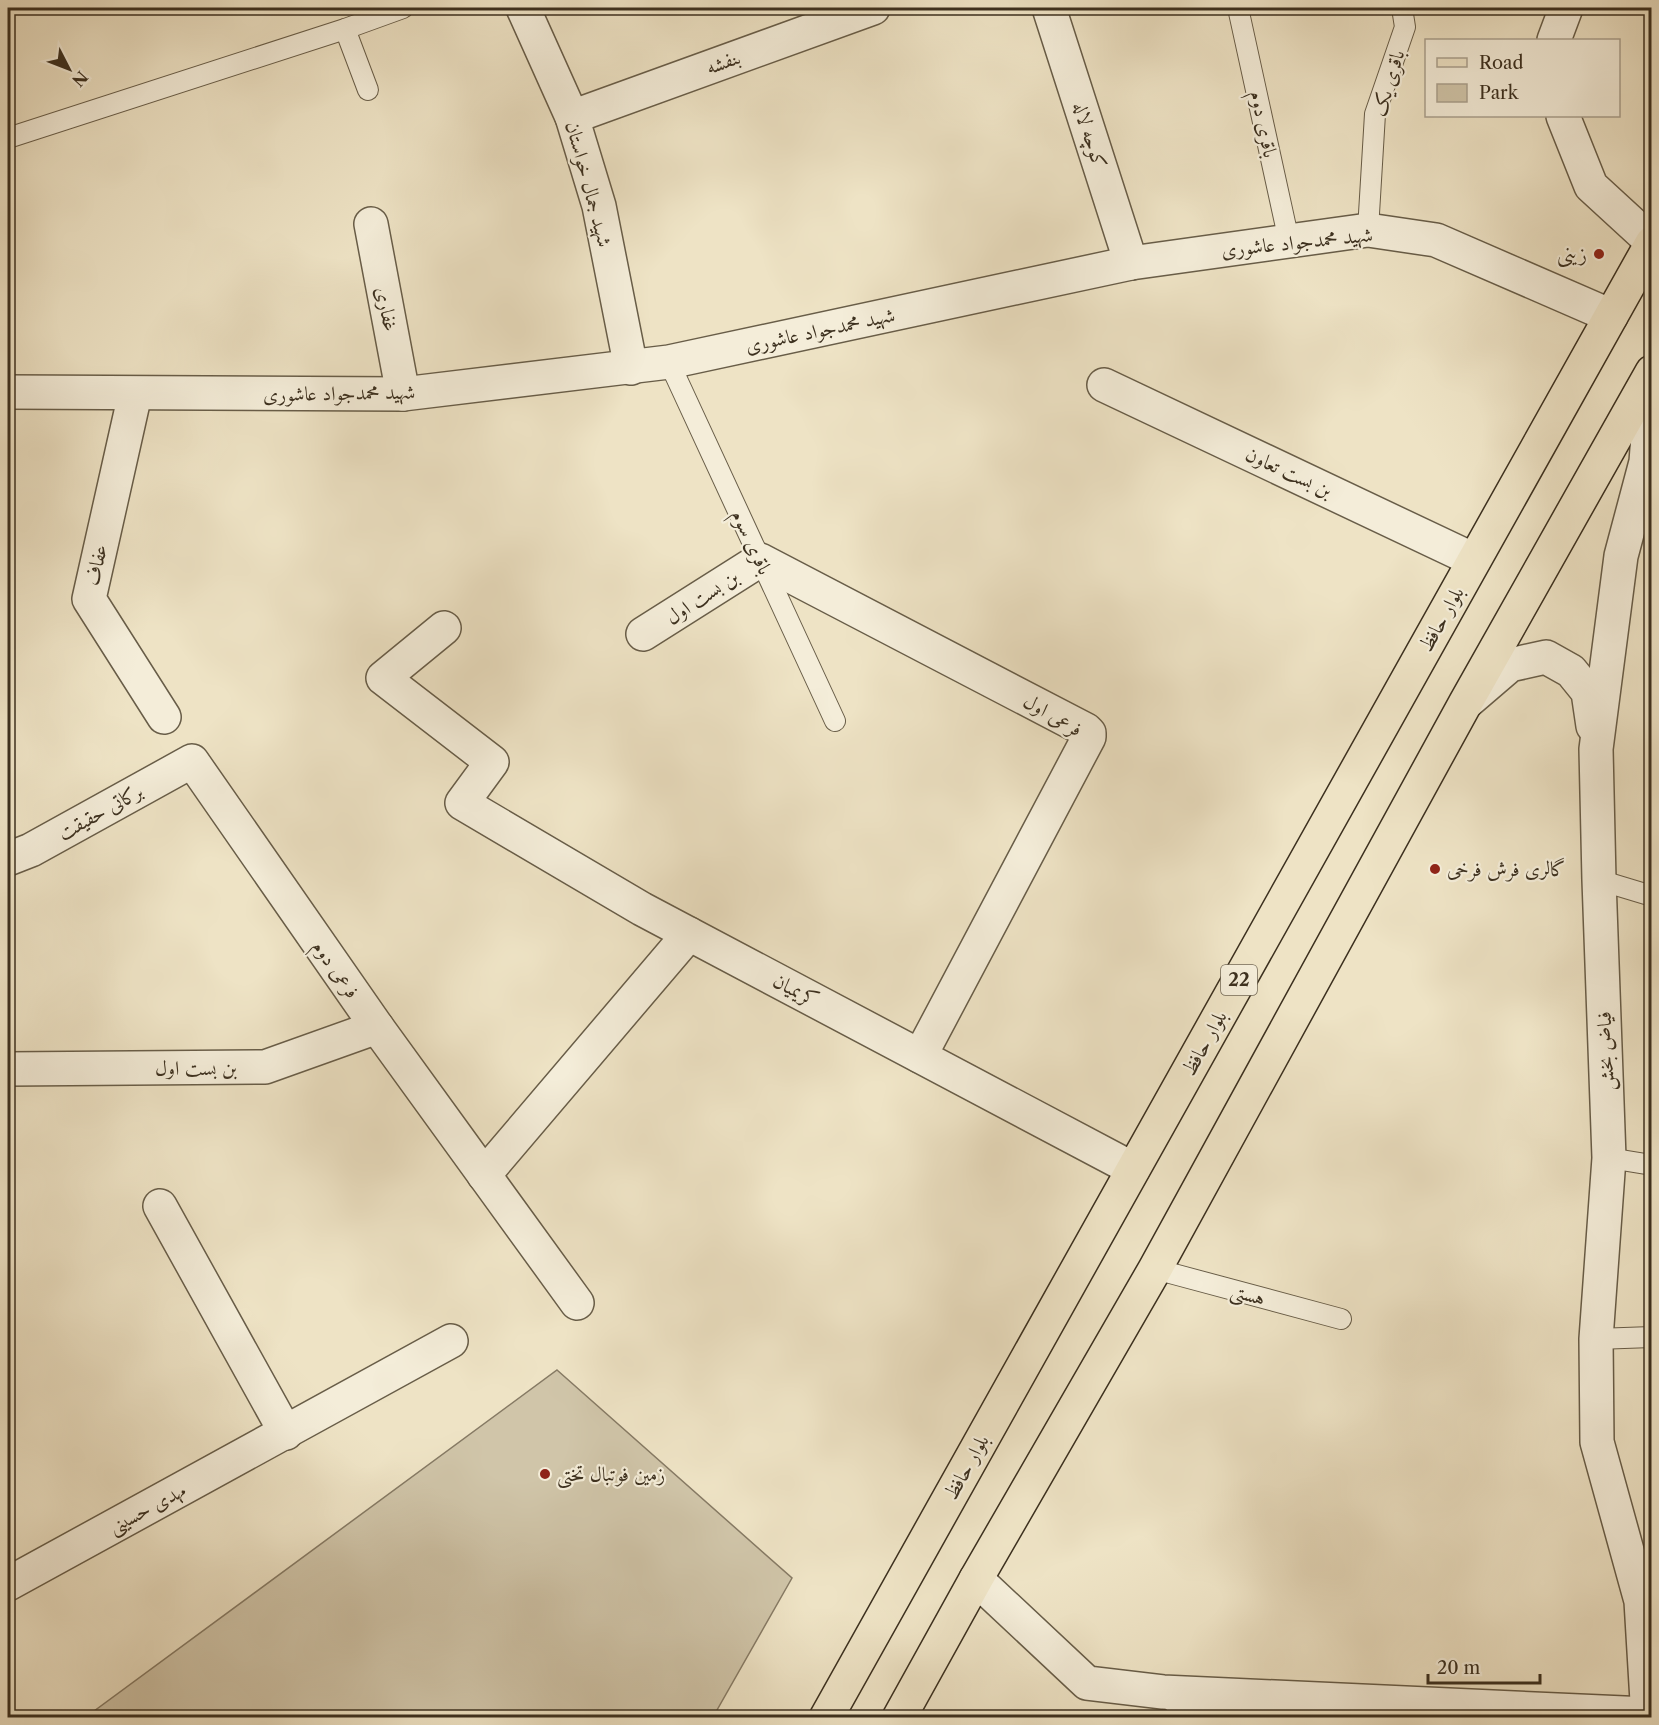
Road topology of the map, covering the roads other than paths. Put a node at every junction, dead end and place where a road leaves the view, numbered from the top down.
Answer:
1 (403, 8) edge
2 (523, 8) edge
3 (873, 8) edge
4 (1049, 8) edge
5 (1238, 8) edge
6 (1402, 8) edge
7 (1566, 8) edge
8 (345, 29) junction
9 (1554, 39) edge
10 (368, 90) dead end
11 (572, 117) junction
12 (1563, 117) edge
13 (8, 138) edge
14 (371, 224) dead end
15 (1368, 230) junction
16 (1289, 241) junction
17 (1652, 242) edge
18 (1131, 263) junction
19 (1611, 316) junction
20 (669, 362) junction
21 (631, 368) junction
22 (1652, 372) edge
23 (1652, 382) edge
24 (1104, 385) dead end
25 (8, 392) edge
26 (135, 394) junction
27 (403, 394) junction
28 (1649, 463) edge
29 (760, 560) junction
30 (1474, 560) junction
31 (444, 628) dead end
32 (643, 634) dead end
33 (1466, 702) junction
34 (164, 717) dead end
35 (835, 721) dead end
36 (1596, 749) junction
37 (192, 761) joint
38 (8, 859) edge
39 (1599, 880) junction
40 (1652, 896) edge
41 (689, 934) junction
42 (377, 1027) junction
43 (920, 1056) junction
44 (8, 1069) edge
45 (1609, 1158) junction
46 (1652, 1165) edge
47 (1133, 1169) junction
48 (484, 1174) junction
49 (160, 1206) dead end
50 (1155, 1269) junction
51 (577, 1303) dead end
52 (1341, 1319) dead end
53 (1652, 1337) edge
54 (1596, 1339) junction
55 (451, 1341) dead end
56 (286, 1433) junction
57 (976, 1579) junction
58 (8, 1584) edge
59 (1646, 1600) edge
60 (1163, 1692) junction
61 (1648, 1716) edge
62 (826, 1718) edge
63 (899, 1718) edge
64 (1190, 1718) edge

1 - 8 lane
2 - 11 street, شهید جمال خواستان
3 - 11 street, بنفشه
4 - 18 street, کوچه لاله
5 - 16 lane, باقری دوم
6 - 15 lane, باقری یک
7 - 9 street
8 - 10 lane
8 - 13 lane
11 - 21 street, شهید جمال خواستان
12 - 17 street
14 - 27 street, غفاری
15 - 16 street, شهید محمدجواد عاشوری
15 - 19 street, شهید محمدجواد عاشوری
16 - 18 street, شهید محمدجواد عاشوری
17 - 19 main road, بلوار حافظ / 22
18 - 20 street, شهید محمدجواد عاشوری
19 - 30 main road, بلوار حافظ / 22
20 - 21 street, شهید محمدجواد عاشوری
20 - 29 lane, باقری سوم
21 - 27 street, شهید محمدجواد عاشوری
22 - 33 main road
23 - 28 street, فیاض بخش
24 - 30 street, بن‌ بست تعاون
25 - 26 street, شهید محمدجواد عاشوری
26 - 27 street, شهید محمدجواد عاشوری
26 - 34 street, عفاف
28 - 36 street, فیاض بخش
29 - 32 street, بن بست اول
29 - 35 lane, باقری سوم
29 - 43 street, فرعی اول
30 - 47 main road, بلوار حافظ / 22
31 - 41 street, کریمیان
33 - 36 street
33 - 50 main road
36 - 39 street, فیاض بخش
37 - 38 street, برکاتی حقیقت
37 - 42 street, فرعی دوم
39 - 40 lane
39 - 45 street, فیاض بخش
41 - 43 street, کریمیان
41 - 48 street
42 - 44 street, بن بست اول
42 - 48 street, فرعی دوم
43 - 47 street, کریمیان
45 - 46 lane
45 - 54 street, فیاض بخش
47 - 62 main road, بلوار حافظ / 22
48 - 51 street, فرعی دوم
49 - 56 street
50 - 52 lane, هستی
50 - 57 main road
53 - 54 lane
54 - 59 street, فیاض بخش
55 - 56 street, مهدی حسینی
56 - 58 street, مهدی حسینی
57 - 60 street
57 - 63 main road
59 - 61 street, فیاض بخش
60 - 61 street
60 - 64 lane

